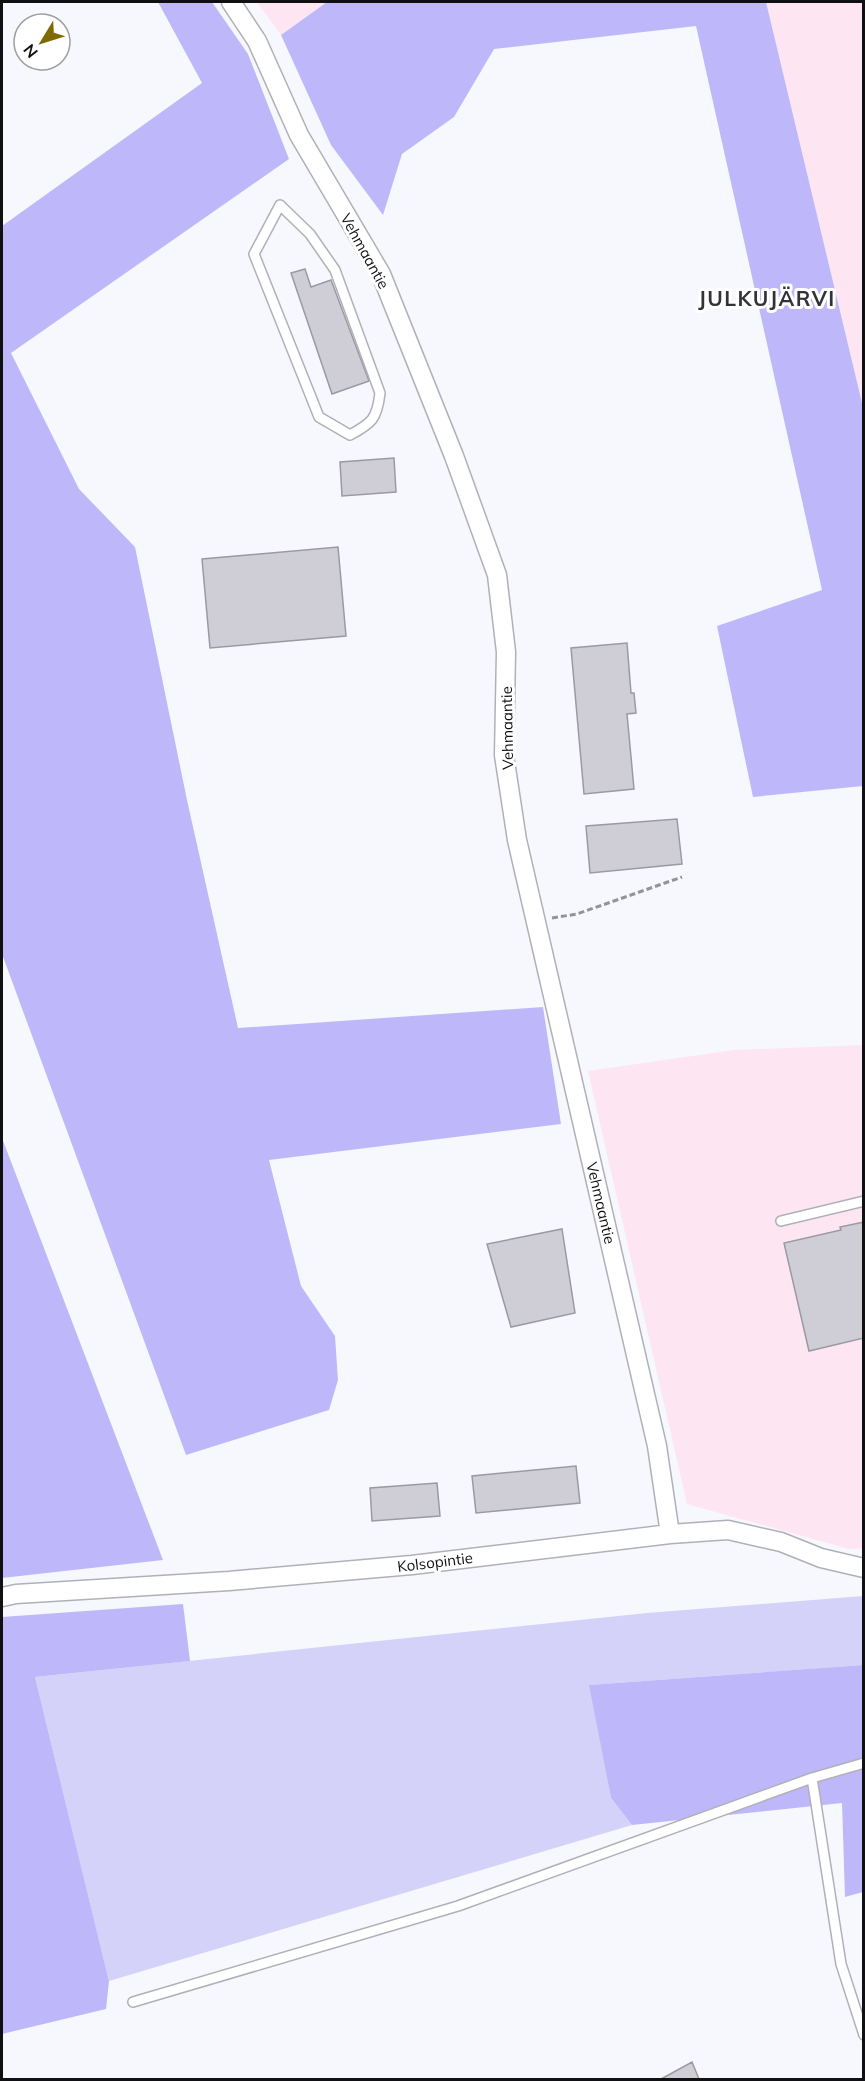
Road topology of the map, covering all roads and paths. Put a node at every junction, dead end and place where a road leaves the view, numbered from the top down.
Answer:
1 (231, 2) edge
2 (380, 393) joint
3 (682, 877) dead end
4 (535, 920) junction
5 (864, 1201) edge
6 (781, 1221) dead end
7 (670, 1534) junction
8 (864, 1568) edge
9 (2, 1597) edge
10 (864, 1764) edge
11 (812, 1778) junction
12 (133, 2002) dead end
13 (864, 2035) edge

1 - 4 street, Vehmaantie
2 - 2 lane
3 - 4 path
4 - 7 street, Vehmaantie
5 - 6 lane
7 - 8 street, Kolsopintie
7 - 9 street, Kolsopintie
10 - 11 lane
11 - 12 lane
11 - 13 lane

